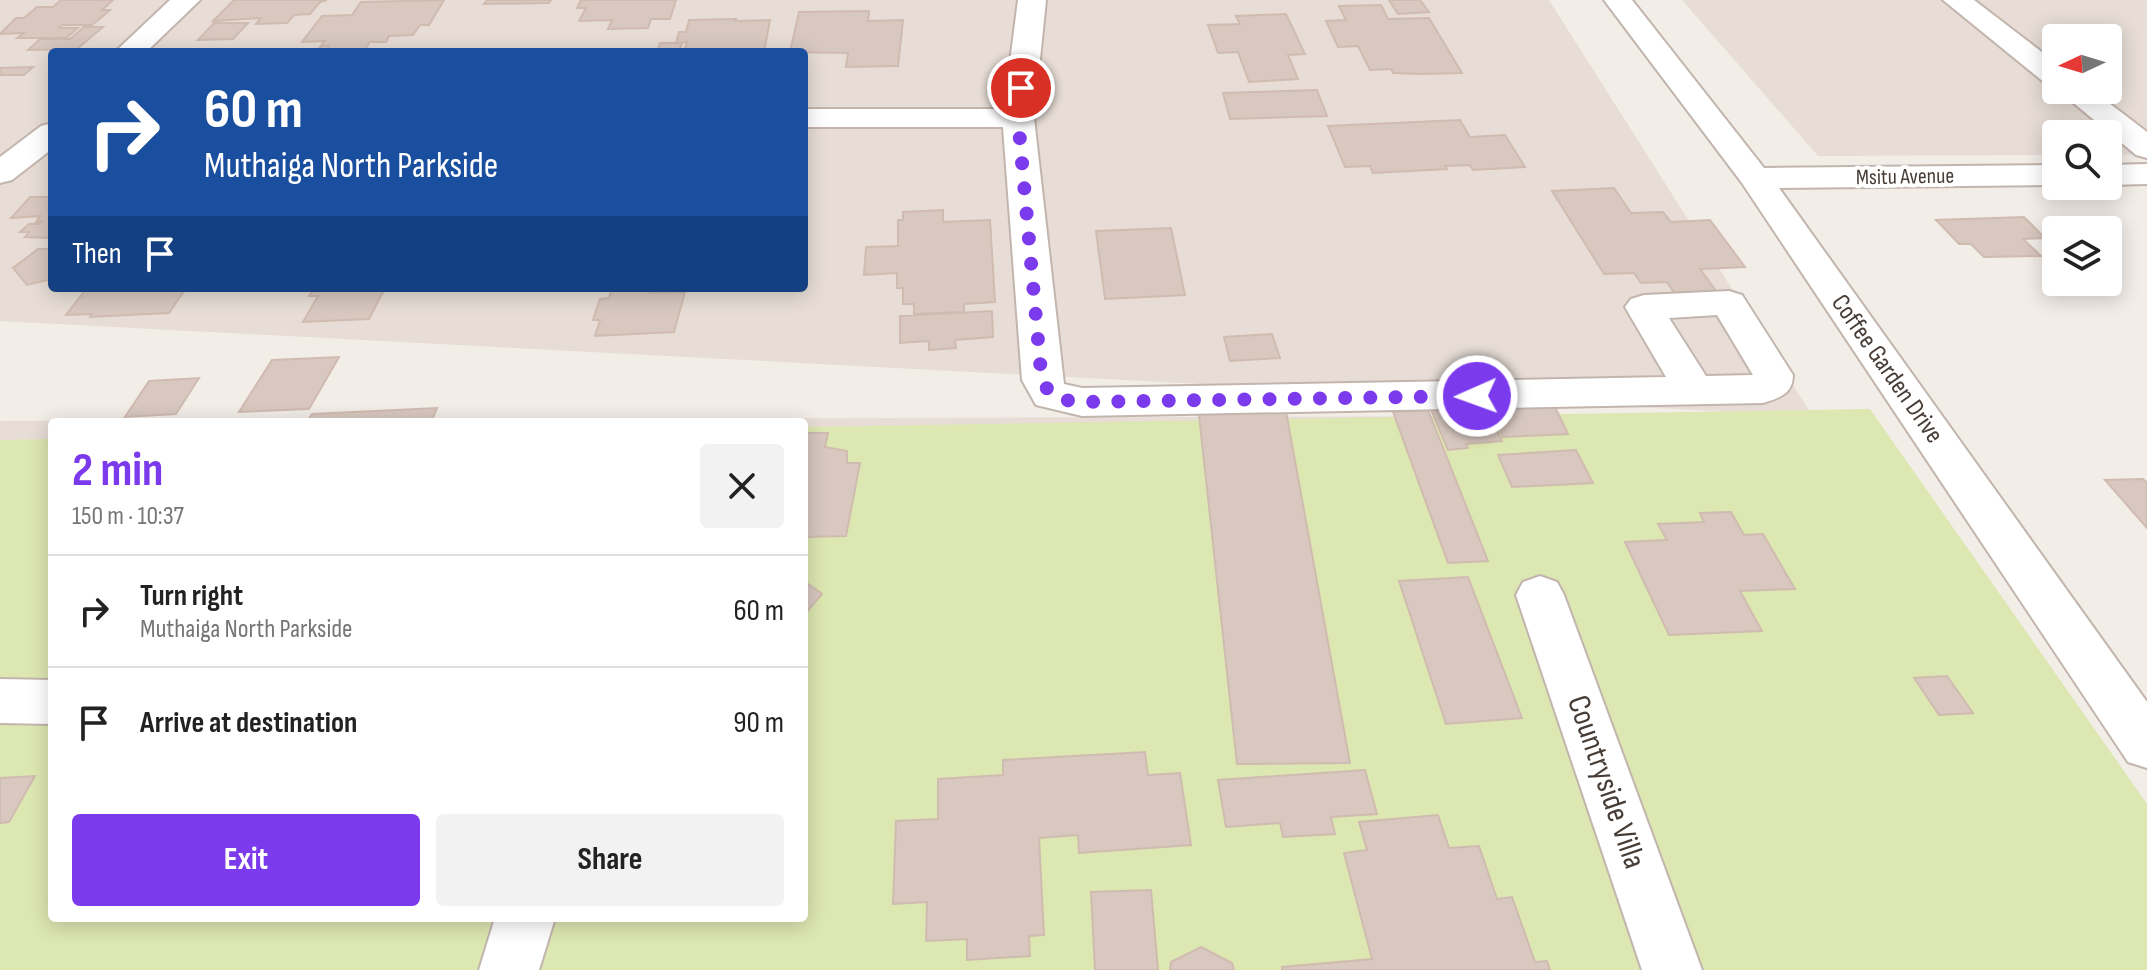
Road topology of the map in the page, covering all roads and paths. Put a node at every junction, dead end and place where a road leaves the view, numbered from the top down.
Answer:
1 (186, 0) edge
2 (1032, 0) edge
3 (1618, 0) edge
4 (1957, 0) edge
5 (133, 48) edge
6 (2042, 66) edge
7 (2091, 104) edge
8 (808, 118) edge
9 (1018, 118) junction
10 (48, 136) edge
11 (2147, 148) edge
12 (0, 173) edge
13 (2147, 174) edge
14 (2042, 175) edge
15 (2122, 175) edge
16 (1755, 178) junction
17 (1693, 389) dead end
18 (1540, 595) dead end
19 (0, 701) edge
20 (48, 702) edge
21 (2147, 745) edge
22 (524, 922) edge
23 (509, 970) edge
24 (1672, 970) edge

1 - 5 street
2 - 9 street
3 - 16 street, Coffee Garden Drive
4 - 6 street
7 - 11 street
8 - 9 street
9 - 17 street
10 - 12 street
13 - 15 street
14 - 16 street, Msitu Avenue
16 - 21 street, Coffee Garden Drive
18 - 24 street, Countryside Villa
19 - 20 street
22 - 23 street

